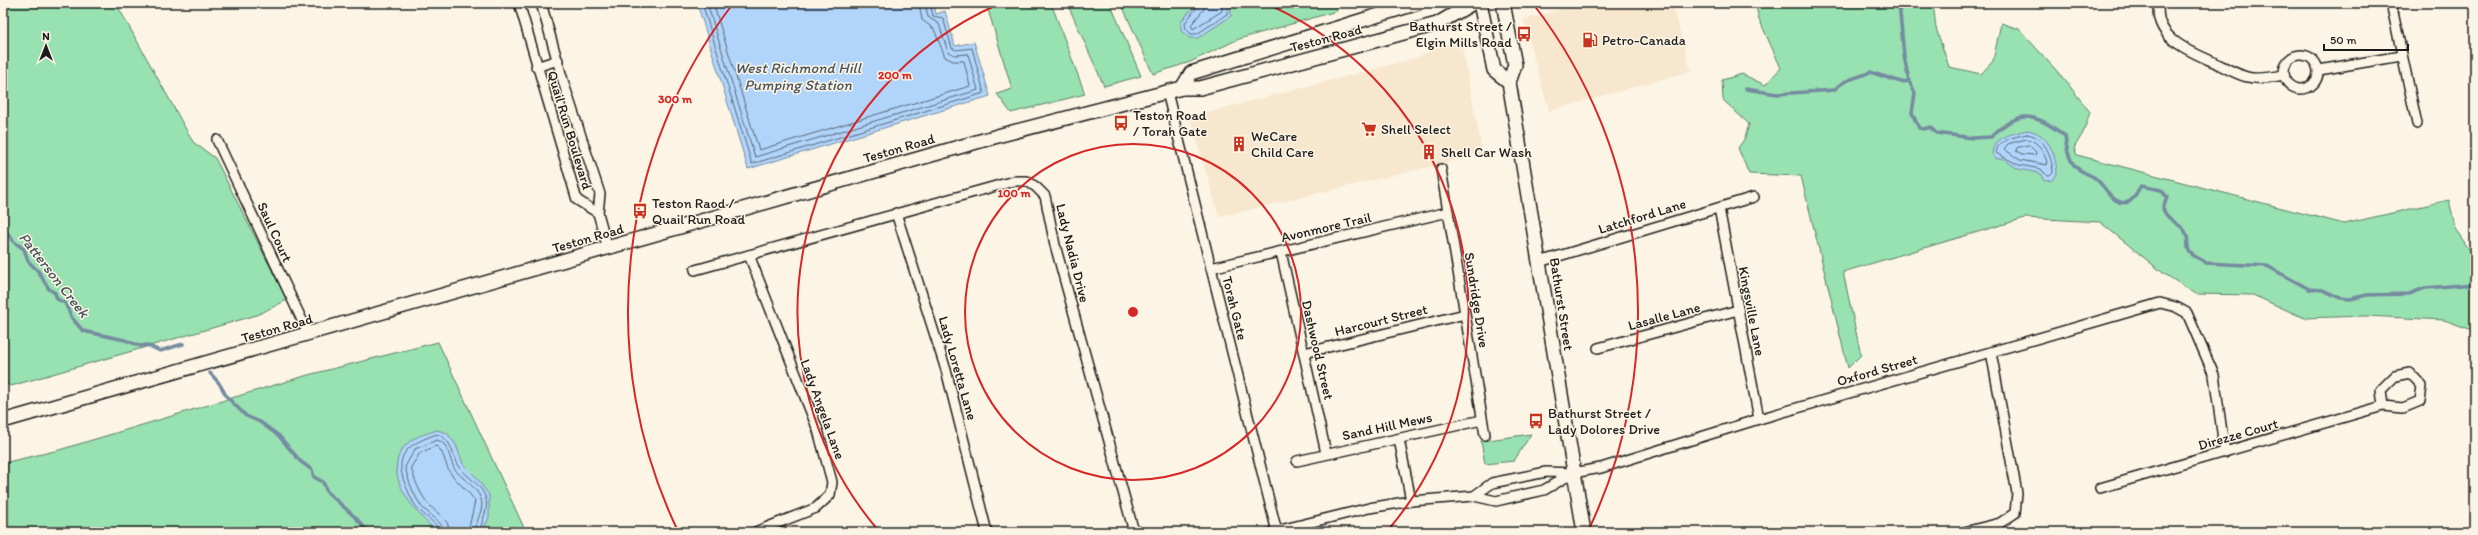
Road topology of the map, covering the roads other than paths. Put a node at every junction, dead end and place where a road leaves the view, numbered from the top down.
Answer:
1 (519, 3) edge
2 (541, 3) edge
3 (1418, 3) edge
4 (1473, 3) edge
5 (1480, 3) edge
6 (1503, 3) edge
7 (2159, 3) edge
8 (2391, 3) edge
9 (2401, 56) junction
10 (558, 60) junction
11 (536, 67) junction
12 (2319, 70) junction
13 (2284, 75) junction
14 (1508, 82) junction
15 (1182, 88) junction
16 (1167, 92) junction
17 (2417, 124) dead end
18 (217, 140) dead end
19 (1441, 169) dead end
20 (1754, 197) dead end
21 (1719, 208) junction
22 (1448, 212) junction
23 (598, 213) junction
24 (896, 213) junction
25 (608, 249) junction
26 (1281, 252) junction
27 (749, 255) junction
28 (1539, 262) junction
29 (1211, 268) junction
30 (695, 270) dead end
31 (1738, 310) junction
32 (1465, 314) junction
33 (309, 335) junction
34 (1598, 348) dead end
35 (1991, 352) junction
36 (1304, 353) junction
37 (2383, 406) junction
38 (1759, 419) junction
39 (1482, 420) junction
40 (3, 421) edge
41 (1485, 435) dead end
42 (1399, 439) junction
43 (2225, 453) junction
44 (1326, 454) junction
45 (1297, 461) dead end
46 (1573, 473) junction
47 (2100, 488) dead end
48 (1474, 496) junction
49 (1411, 501) junction
50 (755, 532) edge
51 (987, 532) edge
52 (1134, 532) edge
53 (1275, 532) edge
54 (1584, 532) edge
55 (1964, 532) edge

1 - 11 street, Quail Run Boulevard
2 - 10 street, Quail Run Boulevard
3 - 15 main road, Teston Road
4 - 15 main road, Teston Road
5 - 14 main road
6 - 14 main road, Bathurst Street
7 - 13 street
8 - 9 street
9 - 12 street
9 - 17 street
10 - 11 street, Quail Run Boulevard
10 - 23 street, Quail Run Boulevard
11 - 23 street, Quail Run Boulevard
12 - 13 street
12 - 13 street
14 - 28 main road, Bathurst Street
15 - 16 main road, Teston Road
16 - 25 main road, Teston Road
16 - 29 street, Torah Gate
18 - 33 street, Saul Court
19 - 22 street, Sundridge Drive
20 - 21 street, Latchford Lane
21 - 28 street, Latchford Lane
21 - 31 street, Kingsville Lane
22 - 26 street, Avonmore Trail
22 - 32 street, Sundridge Drive
23 - 25 street, Quail Run Boulevard
24 - 27 street, Lady Nadia Drive
24 - 51 street, Lady Loretta Lane
24 - 52 street, Lady Nadia Drive
25 - 33 main road, Teston Road
26 - 29 street, Avonmore Trail
26 - 36 street, Dashwood Street
27 - 30 street, Lady Nadia Drive
27 - 50 street, Lady Angela Lane
28 - 46 main road, Bathurst Street
29 - 53 street, Torah Gate
31 - 34 street, Lasalle Lane
31 - 38 street, Kingsville Lane
32 - 36 street, Harcourt Street
32 - 39 street, Sundridge Drive
33 - 40 main road, Teston Road
35 - 38 street, Oxford Street
35 - 43 street, Oxford Street
35 - 55 street
36 - 44 street, Dashwood Street
37 - 37 street, Direzze Court
37 - 43 street, Direzze Court
38 - 46 street, Oxford Street
39 - 41 street, Sundridge Drive
39 - 42 street, Sand Hill Mews
42 - 44 street, Sand Hill Mews
42 - 49 street
43 - 47 street, Direzze Court
44 - 45 street, Sand Hill Mews
46 - 48 street
46 - 48 street
46 - 54 main road, Bathurst Street
48 - 49 street
49 - 53 street

